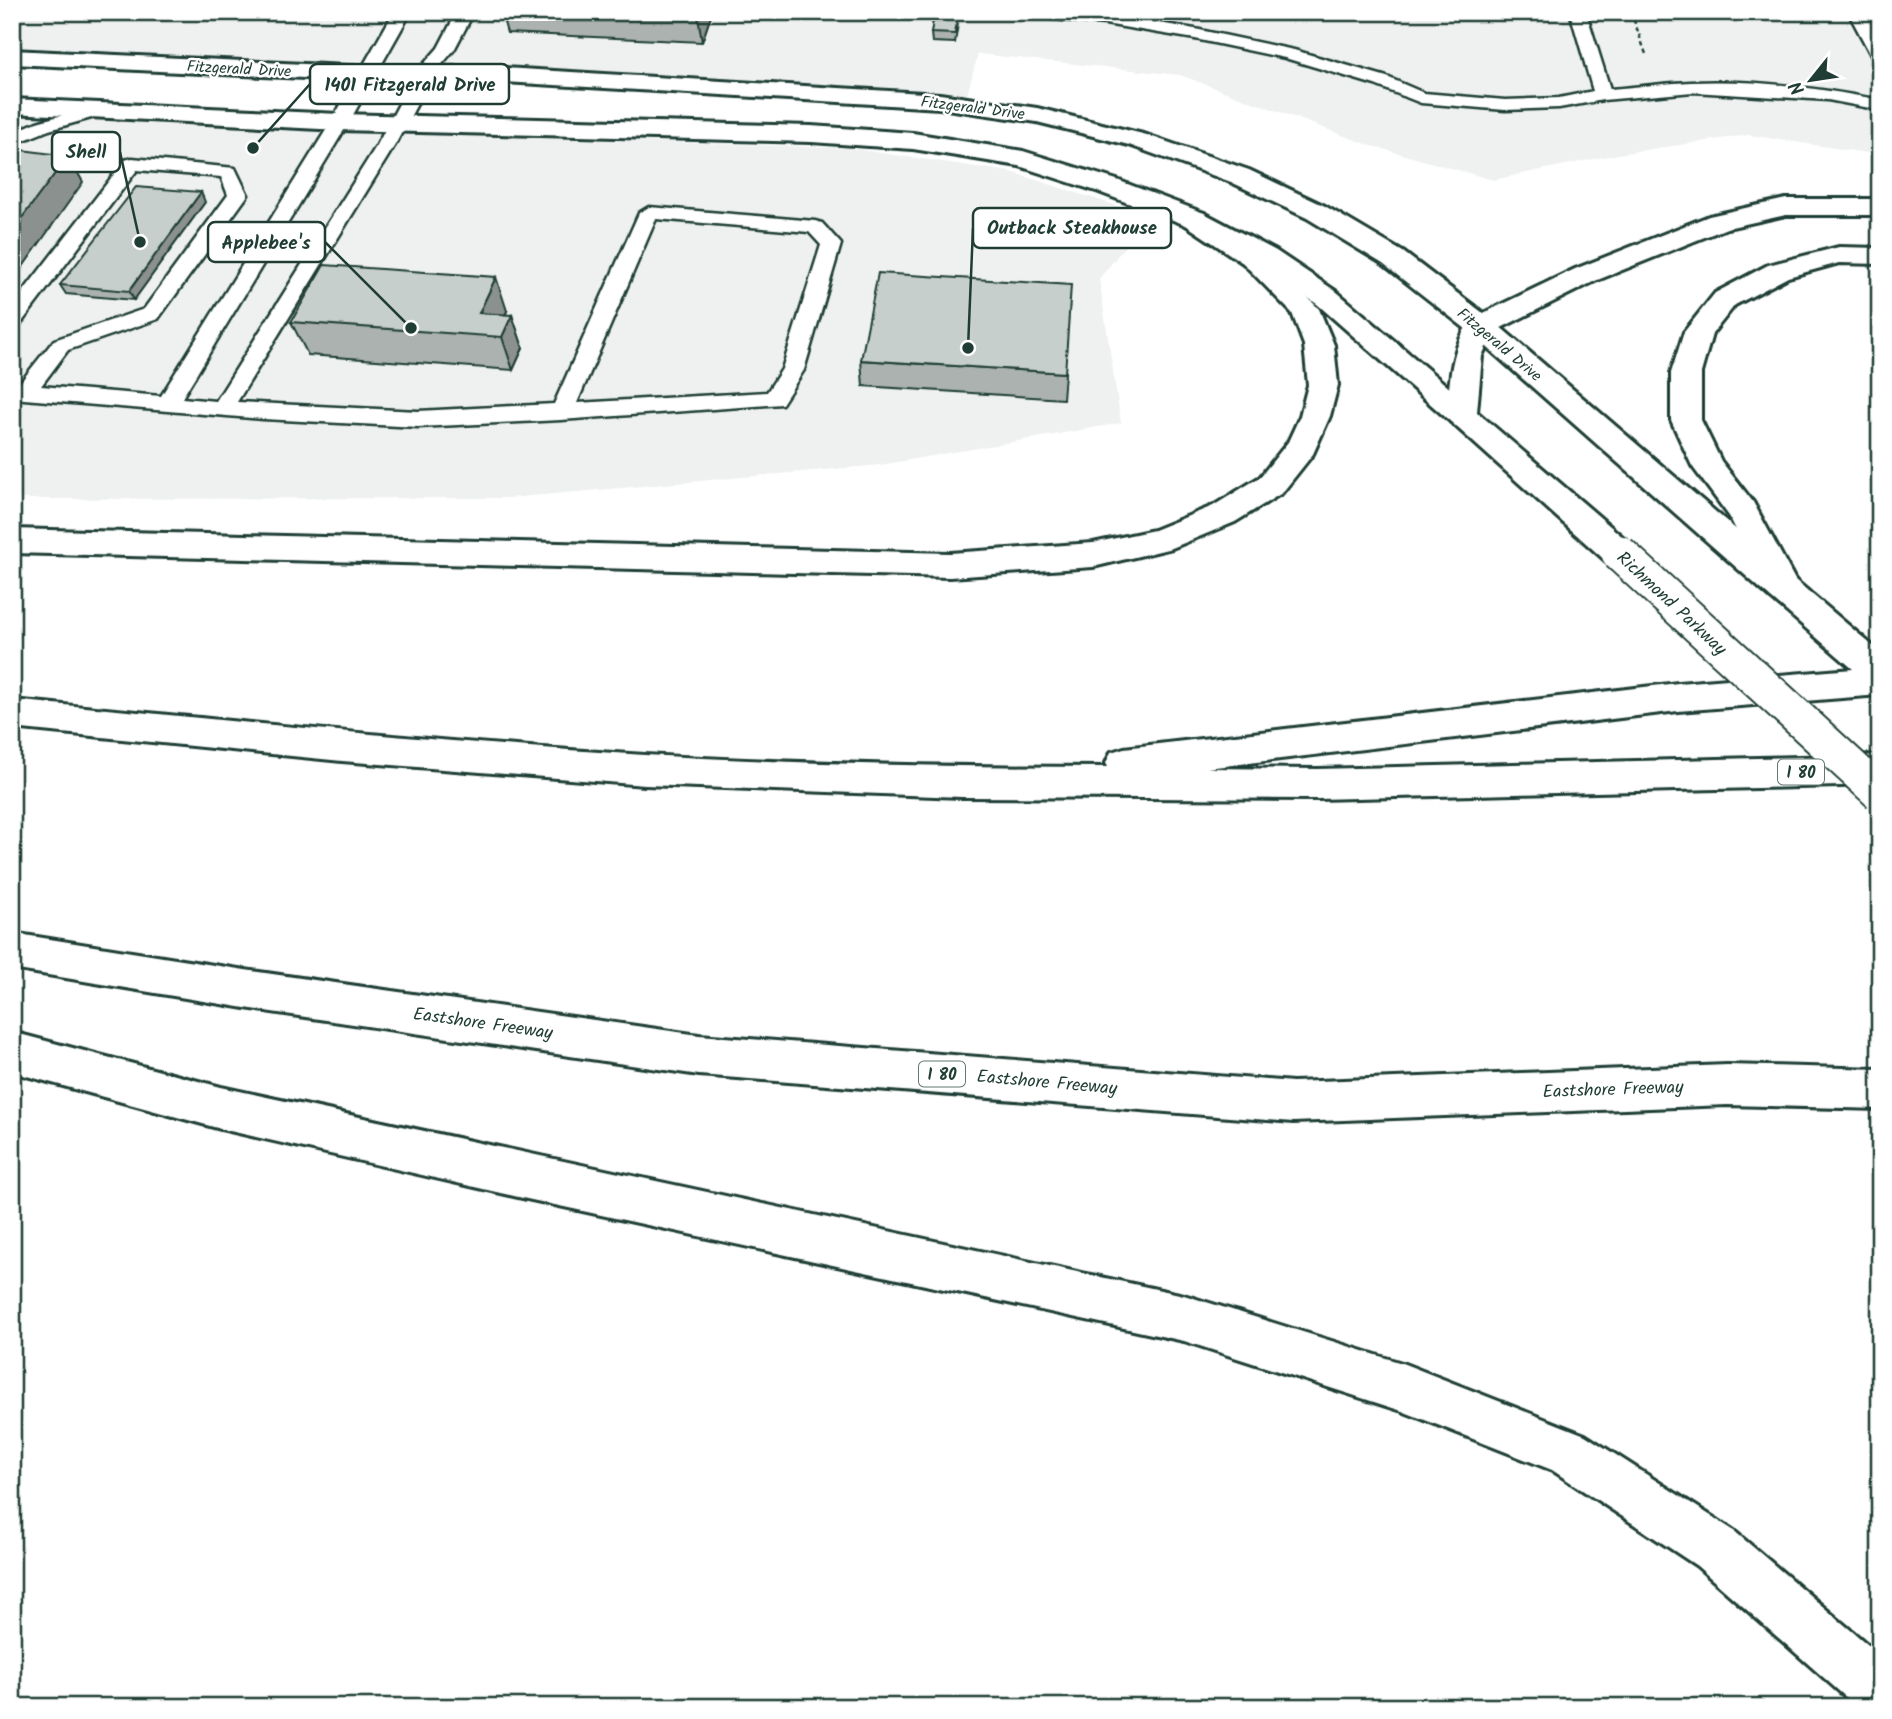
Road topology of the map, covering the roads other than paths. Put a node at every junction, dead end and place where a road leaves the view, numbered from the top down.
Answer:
1 (403, 12) edge
2 (466, 12) edge
3 (1033, 12) edge
4 (1578, 12) edge
5 (1856, 12) edge
6 (1880, 55) edge
7 (12, 57) edge
8 (368, 74) junction
9 (424, 74) junction
10 (1603, 94) junction
11 (1880, 105) edge
12 (12, 106) edge
13 (96, 111) junction
14 (340, 122) junction
15 (398, 123) junction
16 (12, 140) edge
17 (1880, 207) edge
18 (1195, 219) junction
19 (1880, 256) edge
20 (12, 321) edge
21 (1481, 326) junction
22 (18, 392) edge
23 (167, 405) junction
24 (222, 409) junction
25 (561, 413) junction
26 (1462, 415) junction
27 (12, 541) edge
28 (1783, 589) junction
29 (1880, 672) edge
30 (1880, 681) edge
31 (12, 714) edge
32 (1880, 770) edge
33 (962, 782) junction
34 (1880, 793) edge
35 (12, 951) edge
36 (12, 1052) edge
37 (1880, 1089) edge
38 (1880, 1692) edge

1 - 8 lane
2 - 9 lane
3 - 10 lane
4 - 10 lane
5 - 6 lane
7 - 8 main road, Fitzgerald Drive
8 - 9 main road, Fitzgerald Drive
8 - 14 lane
9 - 15 lane
9 - 21 main road, Fitzgerald Drive
10 - 11 lane
12 - 13 main road
13 - 14 main road
13 - 16 lane
14 - 15 main road
14 - 23 lane
15 - 18 main road
15 - 24 lane
17 - 21 main road
18 - 26 main road
18 - 27 main road
19 - 28 main road
20 - 22 lane
21 - 26 main road
21 - 28 main road, Fitzgerald Drive
22 - 23 lane
23 - 24 lane
24 - 25 lane
25 - 25 lane
26 - 34 main road, Richmond Parkway, bridge
28 - 29 main road
30 - 33 main road
31 - 33 main road, I 80
32 - 33 main road, I 80
35 - 37 main road, Eastshore Freeway / I 80
36 - 38 main road

